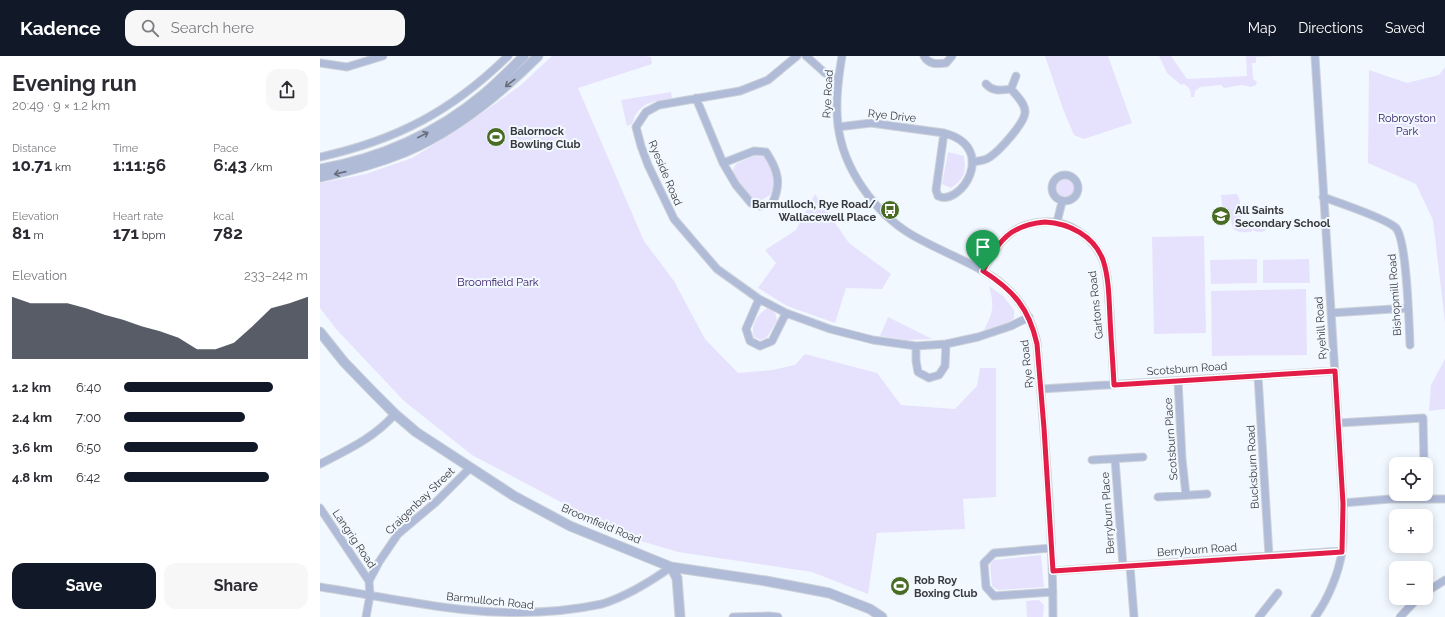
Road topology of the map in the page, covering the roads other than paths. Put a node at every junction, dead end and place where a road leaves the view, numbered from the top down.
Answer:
1 (383, 56) edge
2 (508, 56) edge
3 (524, 56) edge
4 (538, 56) edge
5 (797, 56) edge
6 (806, 56) edge
7 (842, 56) edge
8 (924, 56) edge
9 (952, 56) edge
10 (1315, 56) edge
11 (320, 63) edge
12 (1016, 76) dead end
13 (838, 79) junction
14 (986, 84) dead end
15 (1011, 89) junction
16 (696, 98) junction
17 (838, 127) junction
18 (944, 133) junction
19 (397, 134) junction
20 (404, 148) junction
21 (320, 157) edge
22 (972, 162) junction
23 (723, 163) junction
24 (320, 169) edge
25 (320, 177) edge
26 (1323, 197) junction
27 (1062, 202) dead end
28 (1057, 222) junction
29 (983, 271) junction
30 (759, 299) junction
31 (1408, 308) junction
32 (786, 313) junction
33 (1331, 313) junction
34 (1029, 317) junction
35 (320, 332) edge
36 (946, 344) junction
37 (1410, 345) dead end
38 (916, 346) junction
39 (1335, 371) junction
40 (1258, 376) junction
41 (1178, 381) junction
42 (1114, 385) junction
43 (1041, 389) junction
44 (395, 414) junction
45 (1338, 423) junction
46 (1143, 457) dead end
47 (1424, 457) edge
48 (1115, 459) junction
49 (1092, 460) dead end
50 (320, 464) edge
51 (470, 468) junction
52 (1207, 494) dead end
53 (1186, 495) junction
54 (1158, 497) dead end
55 (1433, 497) edge
56 (1389, 499) edge
57 (1445, 499) edge
58 (1343, 504) junction
59 (320, 508) edge
60 (1051, 548) junction
61 (1342, 552) junction
62 (1268, 556) junction
63 (1123, 566) junction
64 (1130, 566) junction
65 (672, 567) junction
66 (1053, 571) junction
67 (1445, 580) edge
68 (369, 581) junction
69 (320, 587) edge
70 (1433, 588) edge
71 (1053, 592) junction
72 (1278, 594) dead end
73 (370, 595) junction
74 (1411, 605) edge
75 (366, 617) edge
76 (680, 617) edge
77 (733, 617) edge
78 (778, 617) edge
79 (882, 617) edge
80 (1053, 617) edge
81 (1134, 617) edge
82 (1259, 617) edge
83 (1315, 617) edge
84 (1400, 617) edge

1 - 11 street
2 - 19 street
20 -> 3 street
4 -> 20 street
5 - 16 street, Ryeside Road
6 - 13 street
7 - 13 street, Rye Road
8 - 9 street
10 - 26 street, Ryehill Road
12 - 15 street
13 - 17 street, Rye Road
14 - 15 street
15 - 22 street
16 - 23 street
16 - 30 street, Ryeside Road
17 - 18 street, Rye Drive
17 - 29 street, Rye Road
18 - 22 street, Rye Drive
18 - 22 street
19 - 20 street
19 - 21 street
20 - 24 street
20 -> 25 street
23 - 23 street
26 - 31 street, Bishopmill Road
26 - 33 street, Ryehill Road
27 - 28 street
28 - 29 street, Gartons Road
28 - 42 street, Gartons Road
29 - 34 street, Rye Road
30 - 32 street, Ryeside Road
30 - 32 street
31 - 33 street
31 - 37 street, Bishopmill Road
32 - 38 street, Ryeside Road
33 - 39 street, Ryehill Road
34 - 36 street, Ryeside Road
34 - 43 street, Rye Road
35 - 44 street, Broomfield Road
36 - 38 street, Ryeside Road
36 - 38 street
39 - 40 street, Scotsburn Road
39 - 45 street, Ryehill Road
40 - 41 street, Scotsburn Road
40 - 62 street, Bucksburn Road
41 - 42 street, Scotsburn Road
41 - 53 street, Scotsburn Place
42 - 43 street, Scotsburn Road
43 - 60 street, Rye Road
44 - 50 street
44 - 51 street, Broomfield Road
45 - 47 street
45 - 58 street, Ryehill Road
46 - 48 street, Berryburn Place
48 - 49 street, Berryburn Place
48 - 63 street, Berryburn Place
51 - 65 street, Broomfield Road
51 - 68 street, Craigenbay Street
52 - 53 street, Scotsburn Place
53 - 54 street, Scotsburn Place
55 - 57 street
56 - 58 street
58 - 61 street, Ryehill Road
59 - 68 street, Langrig Road
60 - 66 street, Rye Road
60 - 71 street
61 - 62 street, Berryburn Road
61 - 83 street, Ryehill Road
62 - 64 street, Berryburn Road
63 - 64 street, Berryburn Road
63 - 66 street, Berryburn Road
64 - 81 street
65 - 73 street, Barmulloch Road
65 - 76 street
65 - 79 street, Broomfield Road
66 - 71 street, Rye Road
67 - 70 street
68 - 73 street
69 - 73 street, Barmulloch Road
71 - 80 street, Rye Road
72 - 82 street
73 - 75 street
74 - 84 street
77 - 78 street

